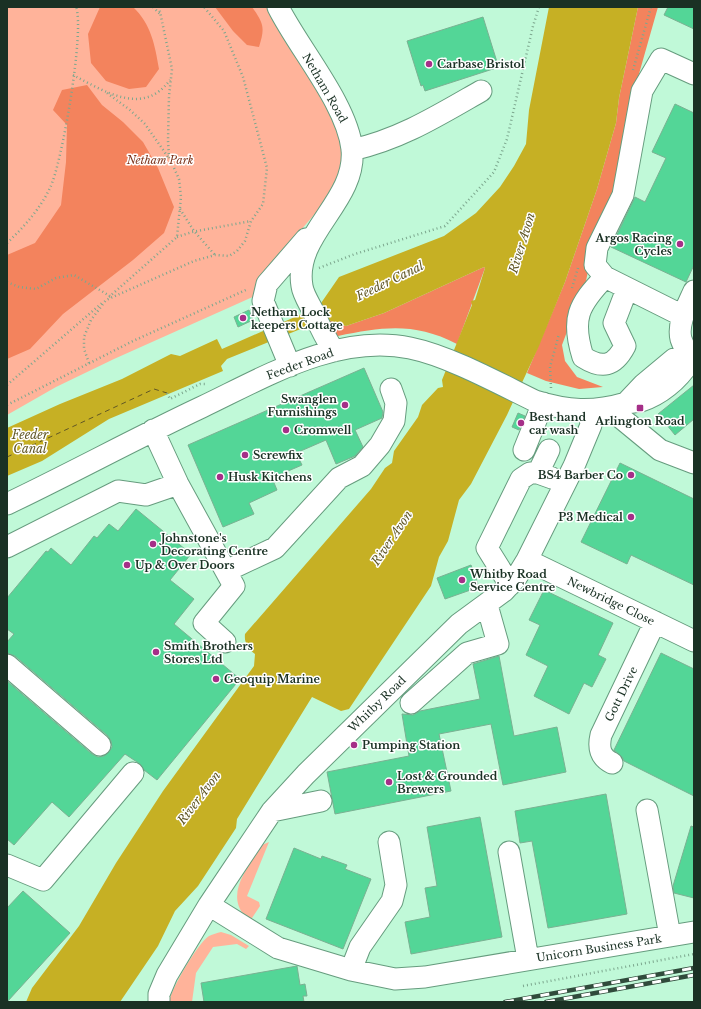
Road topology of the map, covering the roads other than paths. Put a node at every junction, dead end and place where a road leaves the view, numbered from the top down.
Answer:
1 (278, 7) edge
2 (694, 74) edge
3 (481, 91) dead end
4 (352, 150) junction
5 (326, 218) junction
6 (605, 277) junction
7 (627, 289) junction
8 (694, 291) edge
9 (683, 316) junction
10 (334, 351) junction
11 (691, 354) edge
12 (286, 357) junction
13 (391, 389) dead end
14 (543, 403) junction
15 (609, 407) junction
16 (154, 430) junction
17 (524, 450) dead end
18 (549, 450) dead end
19 (694, 463) edge
20 (538, 473) junction
21 (565, 483) junction
22 (178, 484) junction
23 (7, 504) edge
24 (7, 547) edge
25 (528, 560) junction
26 (226, 570) junction
27 (510, 585) junction
28 (487, 605) junction
29 (655, 622) junction
30 (694, 641) edge
31 (225, 642) dead end
32 (7, 665) edge
33 (411, 703) dead end
34 (100, 745) dead end
35 (612, 764) dead end
36 (133, 773) dead end
37 (321, 801) dead end
38 (272, 810) junction
39 (647, 810) dead end
40 (389, 842) dead end
41 (509, 852) dead end
42 (7, 865) edge
43 (209, 905) junction
44 (694, 932) edge
45 (670, 936) junction
46 (528, 959) junction
47 (351, 970) junction
48 (159, 1002) edge

1 - 4 street, Netham Road
2 - 6 street
3 - 4 street
4 - 5 street, Netham Road
5 - 10 street, Netham Road
5 - 12 street, Netham Road
6 - 7 street
6 - 7 street
7 - 9 street
8 - 9 street
9 - 11 street
10 - 12 street, Feeder Road
10 - 14 street, Feeder Road
11 - 15 street
12 - 16 street, Feeder Road
13 - 26 street
14 - 15 street, Feeder Road
14 - 17 street
15 - 19 street
15 - 21 street, Whitby Road
16 - 22 street
16 - 23 street, Feeder Road
18 - 20 street
20 - 21 street
20 - 27 street
21 - 25 street, Whitby Road
22 - 24 street
22 - 26 street
25 - 27 street, Whitby Road
25 - 29 street, Newbridge Close
26 - 31 street
27 - 28 street, Whitby Road
28 - 33 street
28 - 38 street, Whitby Road
29 - 30 street, Newbridge Close
29 - 35 street, Gott Drive
32 - 34 street
36 - 42 street
37 - 38 street
38 - 43 street, Whitby Road
39 - 45 street, Unicorn Business Park
40 - 47 street
41 - 46 street, Unicorn Business Park
43 - 47 street, Unicorn Business Park
43 - 48 street, Whitby Road
44 - 45 street, Unicorn Business Park
45 - 46 street, Unicorn Business Park
46 - 47 street, Unicorn Business Park

